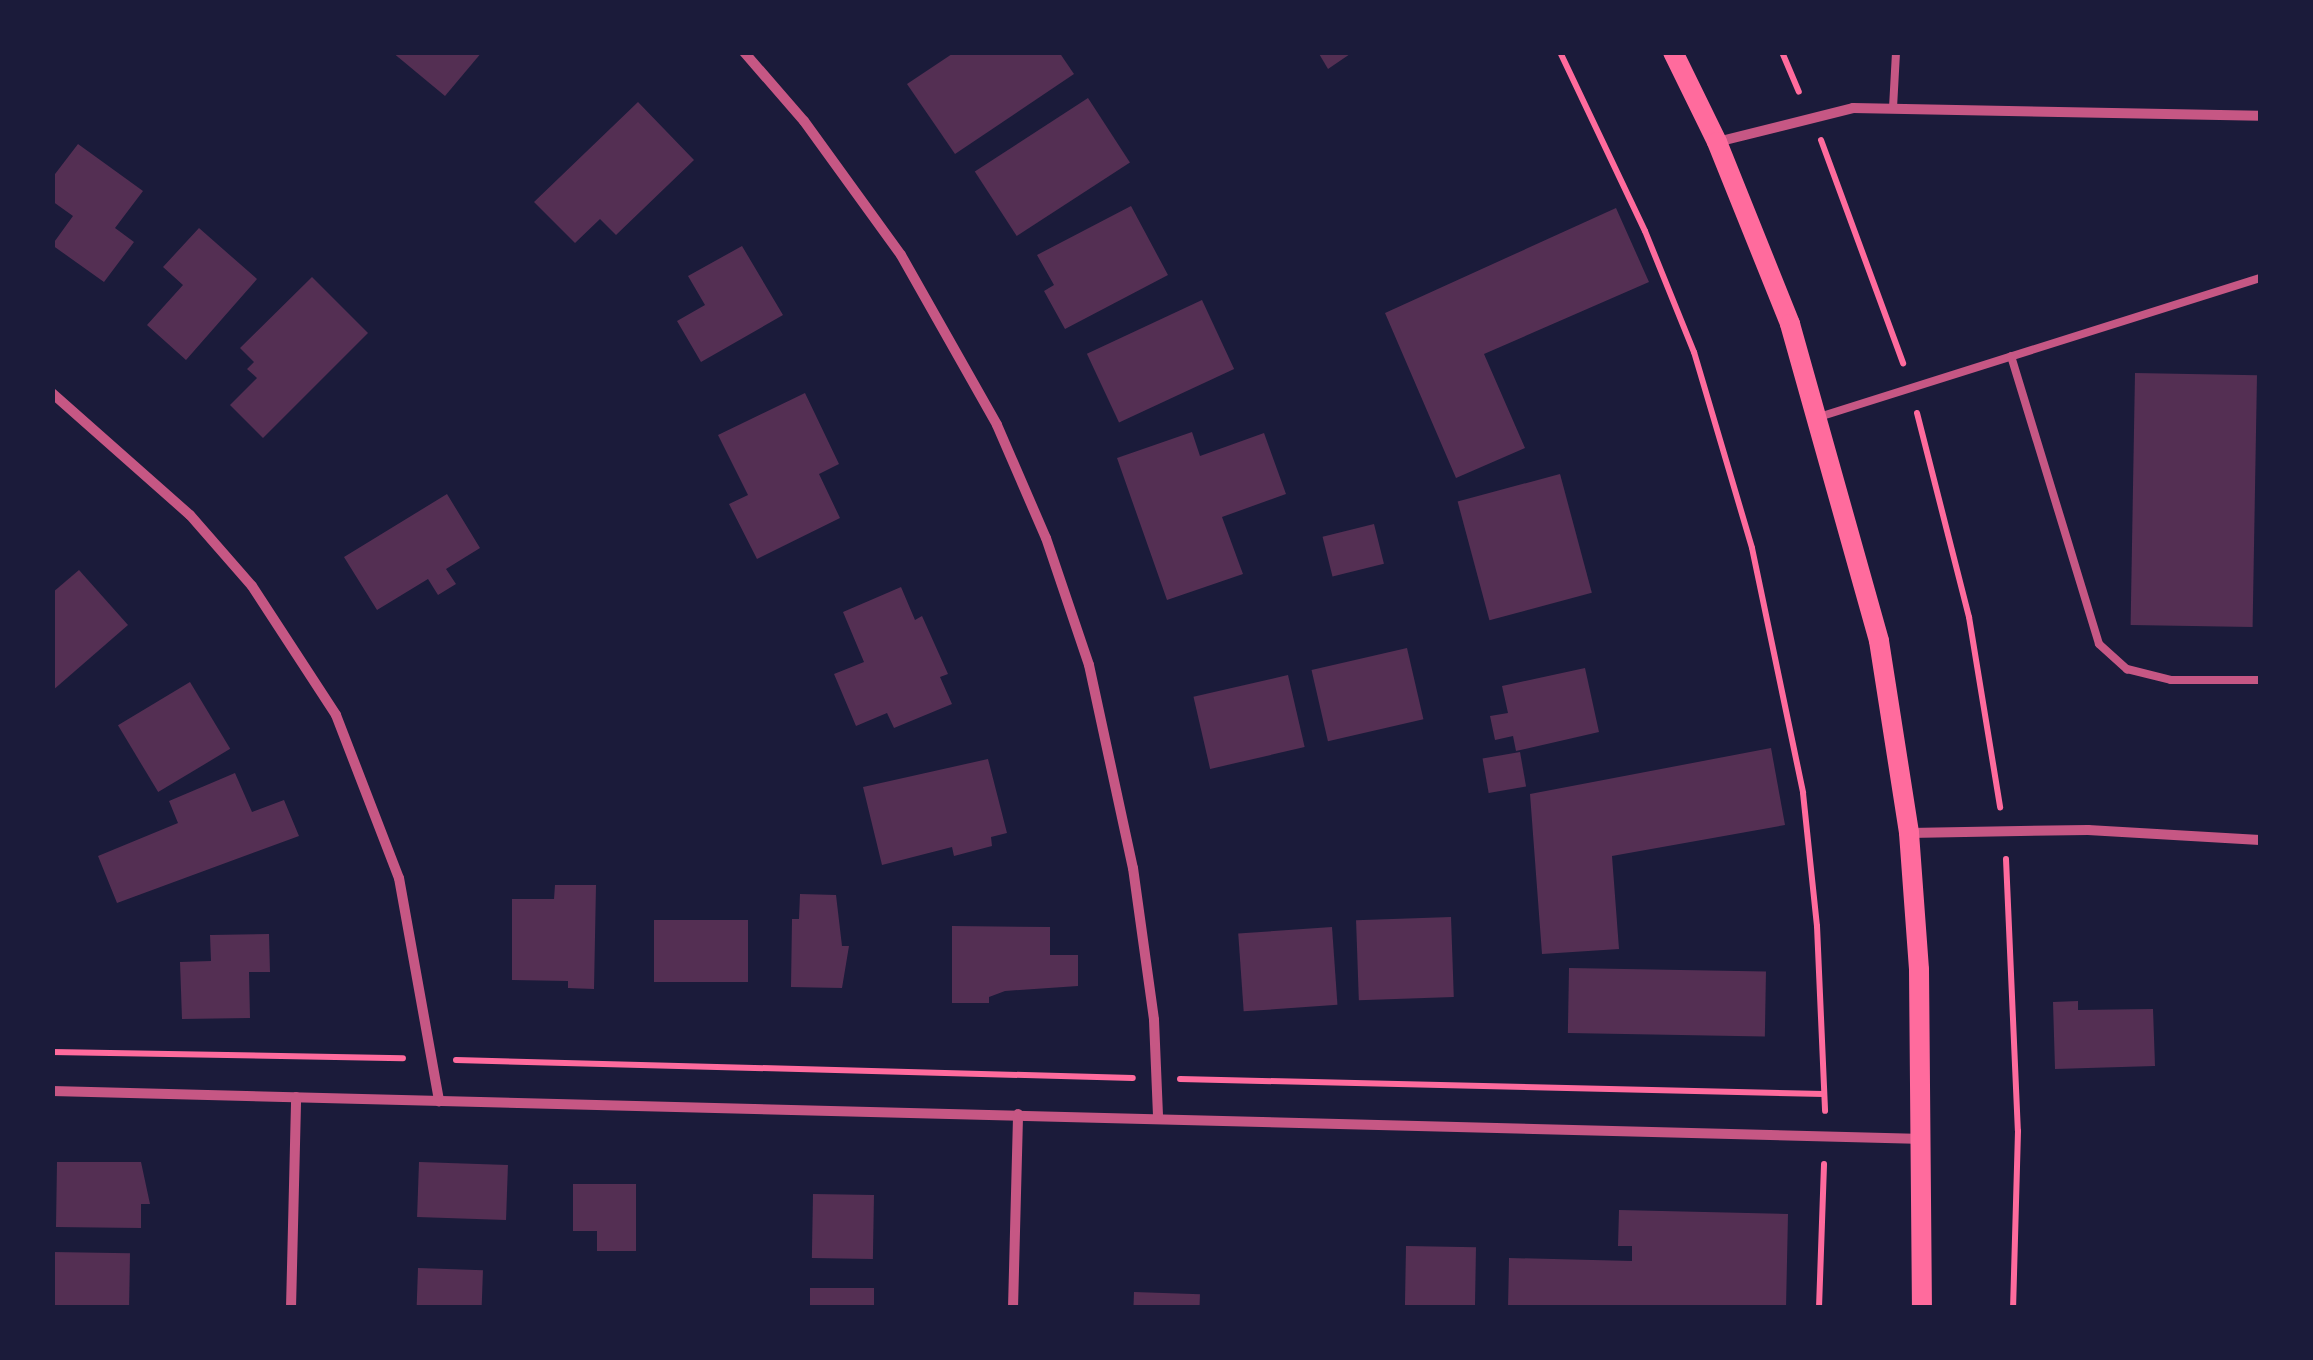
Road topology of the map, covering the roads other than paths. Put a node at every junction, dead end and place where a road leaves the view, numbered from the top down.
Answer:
1 (744, 52) edge
2 (1674, 52) edge
3 (1896, 52) edge
4 (1894, 108) junction
5 (2260, 116) edge
6 (1718, 142) junction
7 (2260, 278) edge
8 (2011, 356) junction
9 (52, 393) edge
10 (1819, 416) junction
11 (2260, 680) edge
12 (1909, 833) junction
13 (2260, 840) edge
14 (52, 1091) edge
15 (296, 1097) junction
16 (439, 1101) junction
17 (1018, 1114) junction
18 (1158, 1118) junction
19 (1925, 1139) junction
20 (291, 1308) edge
21 (1013, 1308) edge
22 (1922, 1308) edge

1 - 18 street
2 - 6 main road
3 - 4 lane
4 - 5 street
4 - 6 street
6 - 10 main road
7 - 8 lane
8 - 10 lane
8 - 11 lane
9 - 16 street
10 - 12 main road
12 - 13 street
12 - 19 main road
14 - 15 street
15 - 16 street
15 - 20 street
16 - 17 street
17 - 18 street
17 - 21 street
18 - 19 street
19 - 22 main road

